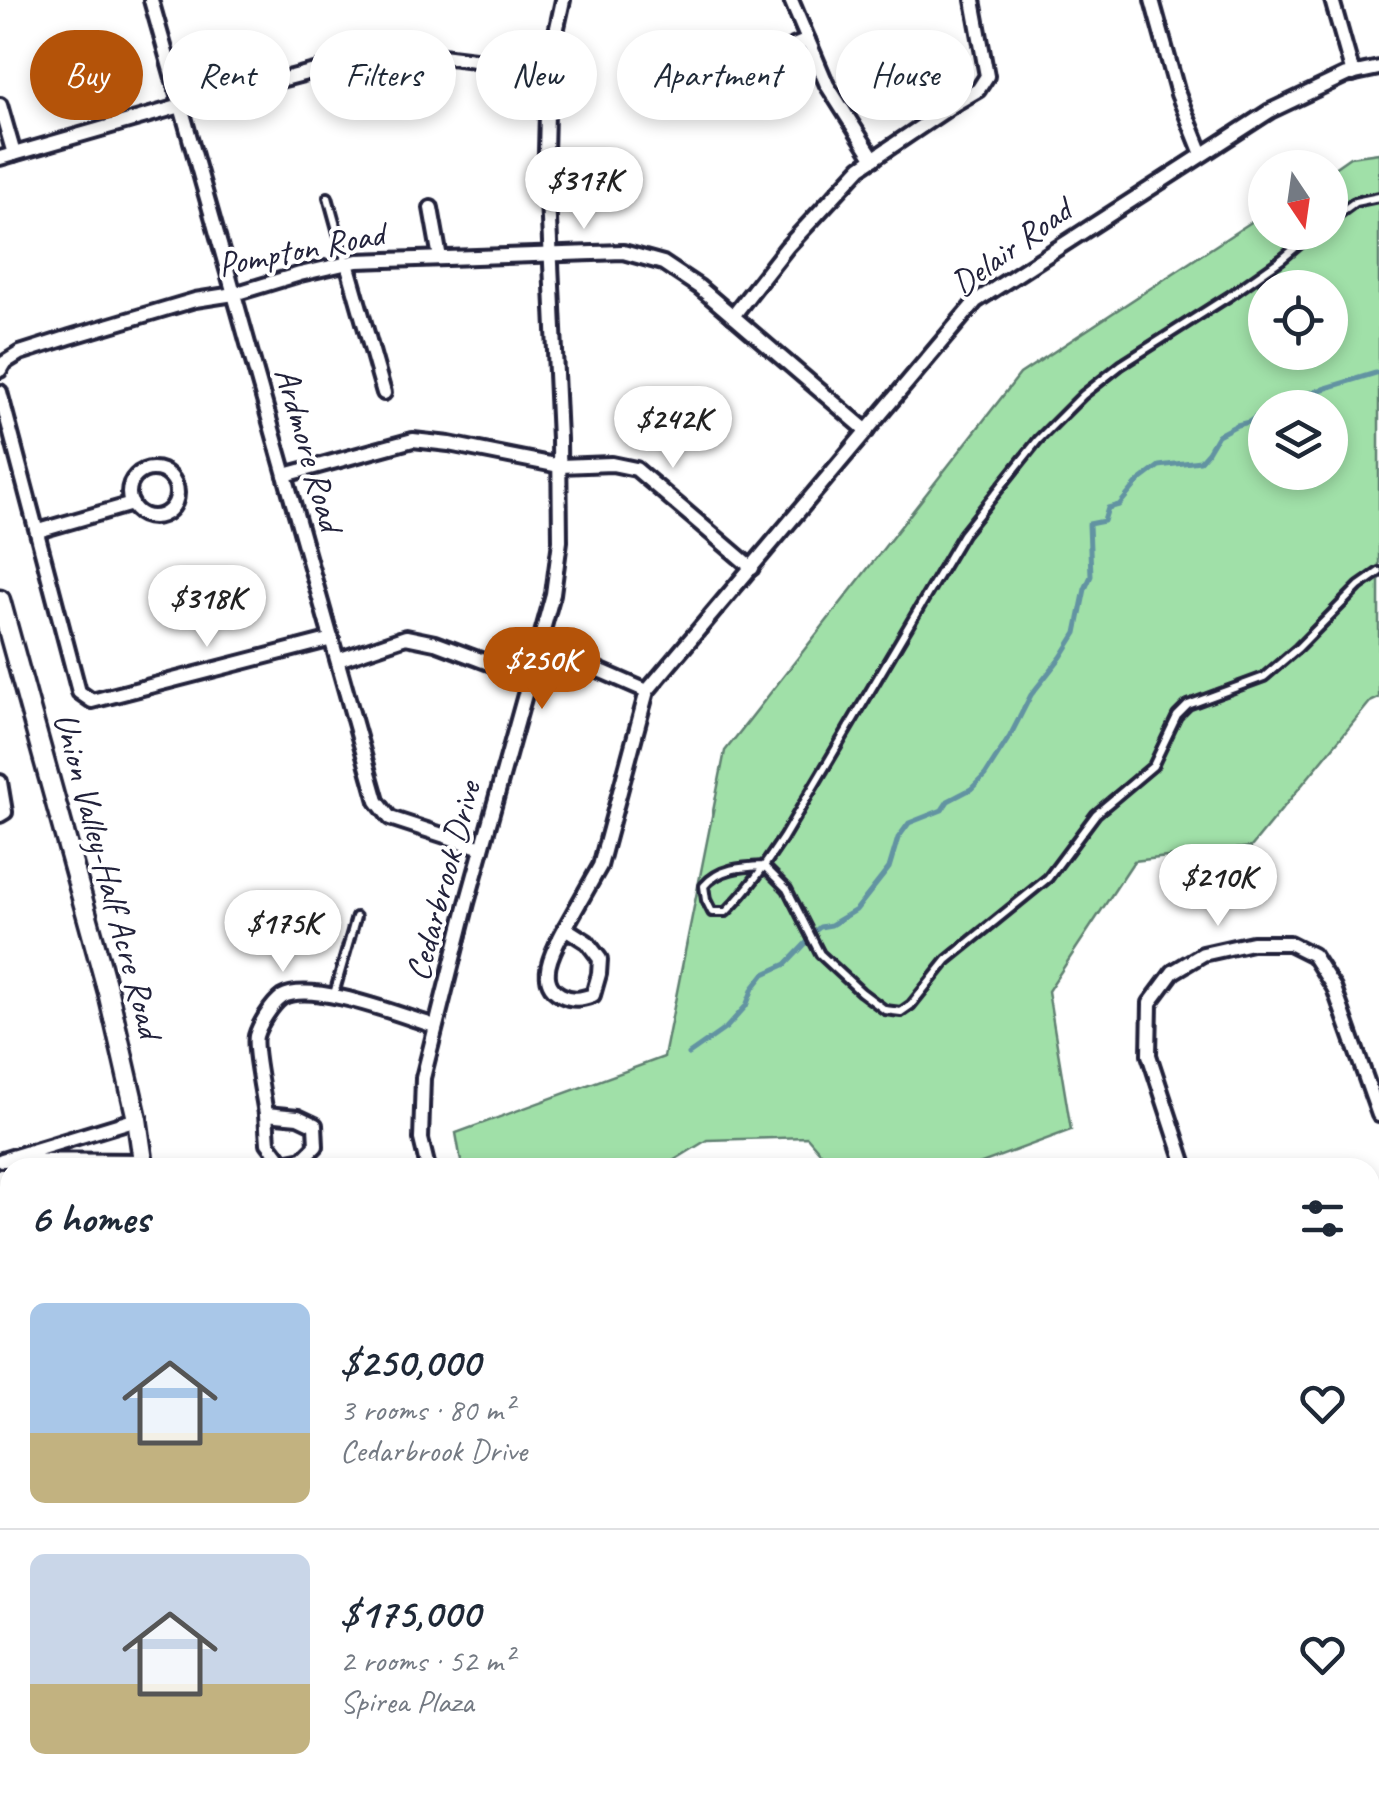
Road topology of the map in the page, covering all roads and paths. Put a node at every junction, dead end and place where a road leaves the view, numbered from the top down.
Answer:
1 (151, 0) edge
2 (562, 0) edge
3 (792, 0) edge
4 (973, 0) edge
5 (1152, 0) edge
6 (1332, 0) edge
7 (556, 30) edge
8 (804, 30) edge
9 (163, 42) edge
10 (816, 59) edge
11 (476, 60) edge
12 (1379, 68) edge
13 (1353, 74) junction
14 (290, 77) edge
15 (718, 77) joint
16 (0, 105) edge
17 (163, 111) edge
18 (185, 120) edge
19 (547, 120) edge
20 (1202, 154) junction
21 (7, 156) edge
22 (874, 159) junction
23 (1379, 196) edge
24 (328, 197) dead end
25 (1348, 207) edge
26 (432, 208) dead end
27 (1293, 250) edge
28 (549, 254) junction
29 (440, 258) junction
30 (347, 263) junction
31 (234, 294) junction
32 (733, 316) junction
33 (0, 370) edge
34 (0, 392) edge
35 (384, 394) dead end
36 (867, 431) junction
37 (560, 466) junction
38 (285, 475) junction
39 (132, 504) dead end
40 (38, 531) junction
41 (752, 568) junction
42 (1379, 572) edge
43 (0, 600) edge
44 (332, 640) junction
45 (540, 644) junction
46 (338, 660) junction
47 (529, 678) junction
48 (647, 691) junction
49 (0, 782) edge
50 (0, 815) edge
51 (482, 848) junction
52 (764, 866) junction
53 (356, 917) dead end
54 (565, 928) junction
55 (333, 995) junction
56 (435, 1026) junction
57 (266, 1114) junction
58 (1379, 1115) edge
59 (136, 1119) junction
60 (3, 1158) edge
61 (143, 1158) edge
62 (279, 1158) edge
63 (304, 1158) edge
64 (426, 1158) edge
65 (1183, 1158) edge

1 - 9 street, Ardmore Road
2 - 7 street, Cedarbrook Drive
3 - 8 street
4 - 22 street
5 - 20 street
6 - 13 street
10 - 22 street
11 - 14 street
12 - 13 street, Delair Road
13 - 20 street, Delair Road
15 - 15 street
16 - 21 street
17 - 21 street
18 - 31 street, Ardmore Road
19 - 28 street, Cedarbrook Drive
20 - 36 street, Delair Road
22 - 32 street
23 - 25 lane
24 - 30 lane
26 - 29 street
27 - 52 lane
28 - 29 street, Pompton Road
28 - 32 street, Pompton Road
28 - 37 street, Cedarbrook Drive
29 - 30 street, Pompton Road
30 - 31 street, Pompton Road
30 - 35 street
31 - 33 street, Pompton Road
31 - 38 street, Ardmore Road
32 - 36 street, Pompton Road
34 - 40 street
36 - 41 street, Delair Road
37 - 38 street
37 - 41 street
37 - 45 street, Cedarbrook Drive
38 - 44 street, Ardmore Road
39 - 40 street
40 - 44 street
41 - 48 street, Delair Road
42 - 52 lane
43 - 59 street, Union Valley-Half Acre Road
44 - 46 street, Ardmore Road
45 - 47 street, Cedarbrook Drive
45 - 48 street
46 - 47 street
46 - 51 street, Ardmore Road
47 - 51 street, Cedarbrook Drive
48 - 54 street
49 - 50 street
51 - 56 street, Cedarbrook Drive
52 - 52 lane
53 - 55 lane
54 - 54 street
55 - 56 street
55 - 57 street
56 - 64 street, Cedarbrook Drive
57 - 62 street
57 - 63 street
58 - 65 street
59 - 60 street
59 - 61 street, Union Valley-Half Acre Road

